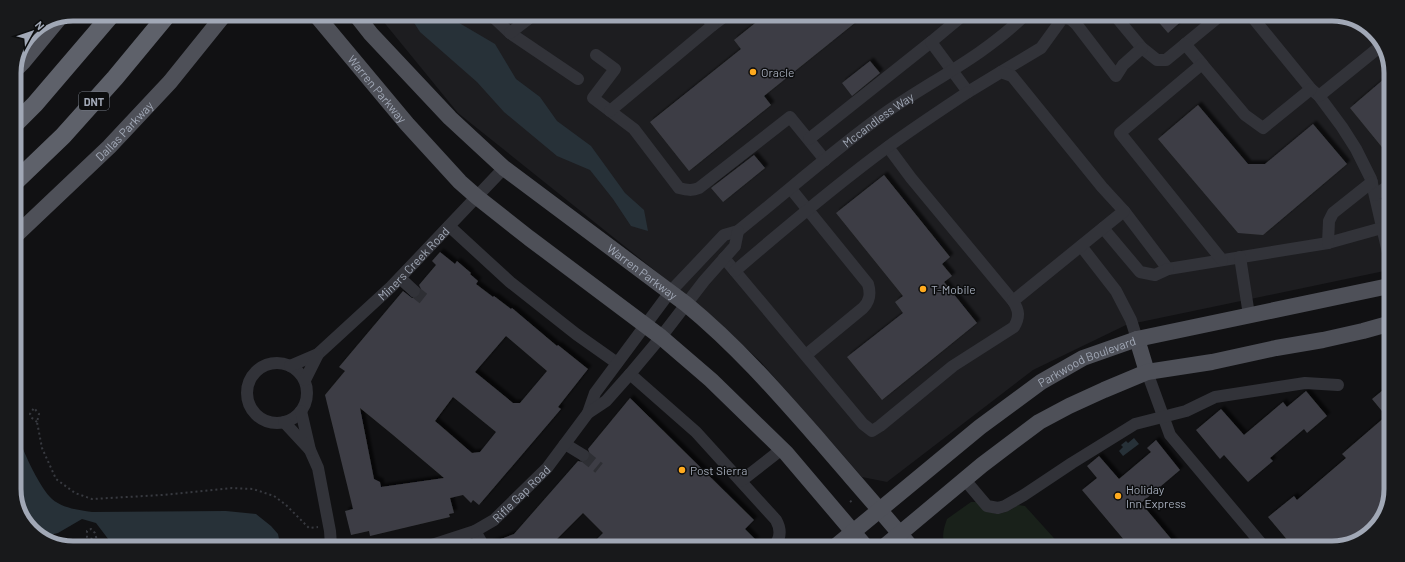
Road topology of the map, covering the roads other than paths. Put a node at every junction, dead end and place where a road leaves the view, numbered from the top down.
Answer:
1 (106, 21) edge
2 (162, 21) edge
3 (218, 21) edge
4 (321, 21) edge
5 (361, 21) edge
6 (497, 21) edge
7 (526, 21) edge
8 (710, 21) edge
9 (956, 21) edge
10 (1019, 21) edge
11 (1061, 21) edge
12 (1072, 21) edge
13 (1120, 21) edge
14 (1213, 21) edge
15 (1255, 21) edge
16 (54, 25) edge
17 (510, 33) junction
18 (931, 42) junction
19 (1185, 44) junction
20 (1142, 48) junction
21 (1378, 48) edge
22 (596, 55) dead end
23 (22, 63) edge
24 (1202, 64) junction
25 (951, 71) junction
26 (1002, 72) junction
27 (578, 79) dead end
28 (968, 92) junction
29 (1315, 93) junction
30 (610, 111) junction
31 (21, 118) edge
32 (809, 139) junction
33 (888, 147) junction
34 (825, 160) junction
35 (504, 168) junction
36 (21, 176) edge
37 (1372, 182) junction
38 (791, 189) junction
39 (1384, 189) edge
40 (1375, 195) junction
41 (477, 197) junction
42 (808, 209) junction
43 (1124, 211) junction
44 (1384, 222) edge
45 (449, 226) junction
46 (1103, 228) junction
47 (1384, 229) edge
48 (21, 230) edge
49 (738, 231) junction
50 (1328, 243) junction
51 (1081, 246) junction
52 (1240, 257) junction
53 (724, 258) junction
54 (1222, 260) junction
55 (1168, 269) junction
56 (735, 271) junction
57 (400, 278) junction
58 (1384, 287) edge
59 (414, 291) tunnel mouth
60 (670, 292) junction
61 (1013, 301) junction
62 (686, 304) junction
63 (1249, 315) junction
64 (646, 325) junction
65 (1384, 325) edge
66 (661, 337) junction
67 (1137, 339) junction
68 (318, 354) junction
69 (806, 355) junction
70 (617, 364) junction
71 (290, 366) junction
72 (1147, 372) junction
73 (630, 374) junction
74 (304, 380) junction
75 (1338, 385) dead end
76 (301, 411) junction
77 (588, 413) junction
78 (1163, 416) junction
79 (284, 422) junction
80 (565, 444) junction
81 (782, 448) junction
82 (310, 450) junction
83 (583, 455) tunnel mouth
84 (965, 480) junction
85 (741, 481) junction
86 (880, 510) junction
87 (475, 531) junction
88 (853, 532) junction
89 (900, 533) junction
90 (331, 541) edge
91 (444, 541) edge
92 (481, 541) edge
93 (776, 541) edge
94 (842, 541) edge
95 (861, 541) edge
96 (891, 541) edge
97 (906, 541) edge
98 (1258, 541) edge

1 - 31 highway
2 - 36 highway, DNT
3 - 48 main road, Dallas Parkway
4 - 41 main road, Warren Parkway
5 - 35 main road, Warren Parkway
6 - 17 street
7 - 17 street
8 - 30 street
9 - 18 street
10 - 25 street, Mccandless Way
11 - 26 street
12 - 20 street
13 - 20 street
14 - 19 street
15 - 29 street
16 - 23 main road
17 - 27 street
18 - 25 street
18 - 32 street
19 - 20 street
19 - 24 street
21 - 29 street
22 - 30 street
24 - 29 street
24 - 54 street
25 - 28 street
25 - 34 street, Mccandless Way
26 - 28 street
26 - 43 street
28 - 33 street
29 - 37 street
30 - 32 street
32 - 34 street
33 - 42 street
33 - 61 street
34 - 38 street, Mccandless Way
35 - 41 street, Miners Creek Road
35 - 60 main road, Warren Parkway
37 - 40 street
37 - 50 street
38 - 42 street
38 - 49 street, Mccandless Way
39 - 40 street
40 - 44 street
41 - 45 street, Miners Creek Road
41 - 64 main road, Warren Parkway
42 - 56 street
42 - 69 street
43 - 46 street
43 - 55 street
45 - 57 street, Miners Creek Road
45 - 70 street
46 - 51 street
46 - 55 street
47 - 50 street
49 - 53 street
49 - 60 street, Mccandless Way
50 - 52 street
51 - 61 street
51 - 67 street
52 - 54 street
52 - 63 street
53 - 56 street
53 - 62 street
54 - 55 street
56 - 69 street
57 - 59 street
57 - 68 street, Miners Creek Road
58 - 63 main road, Parkwood Boulevard
60 - 62 main road, Warren Parkway
60 - 64 street, Rifle Gap Road
61 - 69 street
62 - 66 street, Rifle Gap Road
62 - 86 main road, Warren Parkway
63 - 67 main road, Parkwood Boulevard
64 - 66 main road, Warren Parkway
64 - 70 street, Rifle Gap Road
65 - 72 main road
66 - 73 street, Rifle Gap Road
66 - 81 main road, Warren Parkway
67 - 72 main road
67 - 86 main road, Parkwood Boulevard
68 - 71 street, Miners Creek Road
68 - 74 street, Miners Creek Road
70 - 77 street, Rifle Gap Road
71 - 74 street
71 - 79 street
72 - 78 street
72 - 84 main road
73 - 77 street, Rifle Gap Road
73 - 85 street
74 - 76 street
75 - 78 street
76 - 79 street
76 - 82 street
77 - 80 street, Rifle Gap Road
78 - 84 street
78 - 98 street
79 - 82 street
80 - 83 street
80 - 87 street, Rifle Gap Road
81 - 85 street
81 - 88 main road, Warren Parkway
82 - 90 street
84 - 89 main road
85 - 93 street
86 - 88 main road, Parkwood Boulevard
86 - 89 main road, Warren Parkway
87 - 91 street, Rifle Gap Road
87 - 92 street
88 - 94 main road, Parkwood Boulevard
88 - 95 main road, Warren Parkway
89 - 96 main road
89 - 97 main road, Warren Parkway

